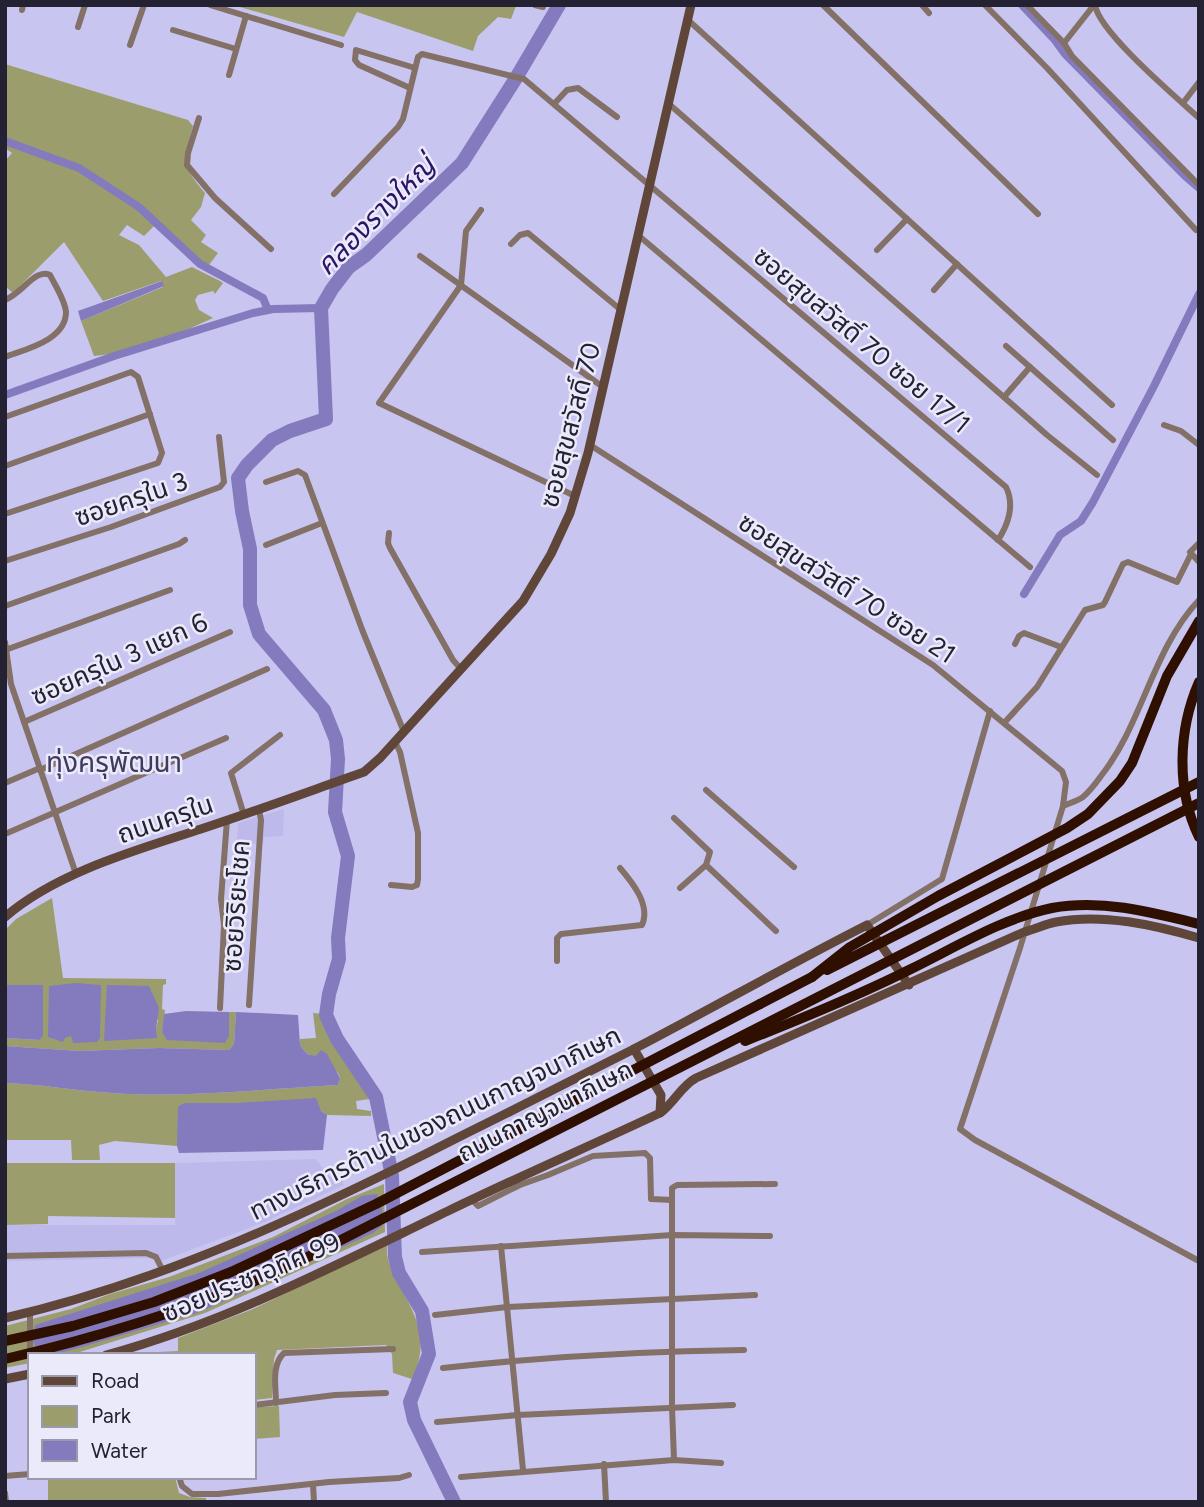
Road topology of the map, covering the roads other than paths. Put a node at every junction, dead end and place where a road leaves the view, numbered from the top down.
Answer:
1 (85, 5) edge
2 (144, 5) edge
3 (210, 5) edge
4 (823, 5) edge
5 (922, 5) edge
6 (985, 5) edge
7 (1027, 5) edge
8 (1094, 5) edge
9 (689, 6) edge
10 (929, 13) dead end
11 (246, 16) junction
12 (688, 20) junction
13 (78, 27) dead end
14 (173, 30) dead end
15 (1064, 43) junction
16 (130, 45) dead end
17 (341, 45) dead end
18 (236, 49) junction
19 (415, 68) junction
20 (229, 75) dead end
21 (1199, 82) edge
22 (410, 88) junction
23 (1183, 103) junction
24 (554, 104) junction
25 (668, 104) junction
26 (617, 117) dead end
27 (199, 118) dead end
28 (1199, 118) edge
29 (650, 185) junction
30 (1199, 185) edge
31 (334, 194) dead end
32 (481, 210) dead end
33 (1038, 214) dead end
34 (907, 219) junction
35 (1196, 230) dead end
36 (639, 236) junction
37 (511, 244) dead end
38 (271, 248) dead end
39 (877, 250) dead end
40 (420, 256) dead end
41 (957, 264) junction
42 (461, 285) junction
43 (934, 290) dead end
44 (5, 300) edge
45 (621, 310) junction
46 (1006, 346) dead end
47 (5, 357) edge
48 (1030, 367) junction
49 (603, 387) junction
50 (1004, 397) junction
51 (1112, 405) dead end
52 (150, 414) junction
53 (5, 417) edge
54 (1164, 425) dead end
55 (219, 438) dead end
56 (1112, 440) dead end
57 (590, 445) junction
58 (1199, 446) edge
59 (5, 466) edge
60 (1097, 475) dead end
61 (266, 482) dead end
62 (575, 496) junction
63 (5, 514) edge
64 (322, 523) junction
65 (389, 533) dead end
66 (185, 540) dead end
67 (998, 540) junction
68 (1199, 543) edge
69 (267, 545) dead end
70 (1191, 555) junction
71 (5, 562) edge
72 (1199, 562) edge
73 (1030, 567) dead end
74 (170, 590) dead end
75 (1199, 600) edge
76 (5, 606) edge
77 (1199, 621) edge
78 (230, 632) dead end
79 (6, 645) edge
80 (1015, 645) dead end
81 (1061, 648) junction
82 (267, 669) dead end
83 (461, 669) junction
84 (1199, 682) edge
85 (990, 711) junction
86 (24, 722) junction
87 (1004, 723) junction
88 (404, 732) junction
89 (280, 735) dead end
90 (226, 738) dead end
91 (395, 742) junction
92 (40, 769) junction
93 (346, 778) joint
94 (1199, 782) edge
95 (5, 783) edge
96 (706, 790) dead end
97 (1199, 803) edge
98 (1063, 806) junction
99 (259, 810) junction
100 (54, 813) junction
101 (244, 814) junction
102 (674, 818) dead end
103 (227, 820) junction
104 (5, 834) edge
105 (1199, 837) edge
106 (706, 864) junction
107 (794, 867) dead end
108 (620, 868) dead end
109 (76, 874) junction
110 (391, 885) dead end
111 (680, 888) dead end
112 (5, 917) edge
113 (867, 925) junction
114 (1199, 925) edge
115 (776, 931) dead end
116 (1024, 932) junction
117 (1199, 939) edge
118 (557, 961) dead end
119 (812, 977) junction
120 (909, 985) junction
121 (249, 1006) dead end
122 (220, 1008) dead end
123 (634, 1049) junction
124 (684, 1066) junction
125 (660, 1113) junction
126 (592, 1151) junction
127 (775, 1184) dead end
128 (672, 1200) junction
129 (672, 1235) junction
130 (771, 1236) dead end
131 (501, 1246) junction
132 (422, 1252) dead end
133 (5, 1256) edge
134 (1199, 1261) edge
135 (163, 1270) junction
136 (755, 1295) dead end
137 (671, 1298) junction
138 (507, 1307) junction
139 (30, 1312) junction
140 (435, 1315) dead end
141 (5, 1318) edge
142 (5, 1341) edge
143 (393, 1349) dead end
144 (744, 1350) dead end
145 (671, 1351) junction
146 (30, 1353) edge
147 (30, 1353) edge
148 (112, 1353) edge
149 (28, 1354) edge
150 (5, 1359) edge
151 (513, 1360) junction
152 (443, 1368) dead end
153 (28, 1374) edge
154 (5, 1379) edge
155 (386, 1393) dead end
156 (276, 1402) junction
157 (256, 1405) edge
158 (733, 1405) dead end
159 (672, 1407) junction
160 (518, 1415) junction
161 (437, 1422) dead end
162 (674, 1460) junction
163 (604, 1464) junction
164 (722, 1464) dead end
165 (523, 1470) junction
166 (28, 1474) edge
167 (409, 1475) dead end
168 (5, 1476) edge
169 (461, 1477) dead end
170 (180, 1479) edge
171 (313, 1484) junction
172 (5, 1493) edge
173 (6, 1502) edge
174 (314, 1502) edge
175 (606, 1502) edge

1 - 13 street
2 - 16 street
3 - 11 street
4 - 33 street
5 - 10 street
6 - 35 street
7 - 15 street
8 - 15 street
8 - 23 street
9 - 12 main road, ซอยสุขสวัสดิ์ 70
11 - 17 street
11 - 18 street
12 - 25 main road, ซอยสุขสวัสดิ์ 70
12 - 34 street
14 - 18 street
15 - 30 street
18 - 20 street
19 - 22 street
19 - 22 street
19 - 24 street, ซอยสุขสวัสดิ์ 70 ซอย 17/1
21 - 23 street
22 - 31 street
23 - 28 street
24 - 26 street
24 - 29 street, ซอยสุขสวัสดิ์ 70 ซอย 17/1
25 - 29 main road, ซอยสุขสวัสดิ์ 70
25 - 50 street
27 - 38 street
29 - 36 main road, ซอยสุขสวัสดิ์ 70
29 - 67 street, ซอยสุขสวัสดิ์ 70 ซอย 17/1
32 - 42 street
34 - 39 street
34 - 41 street
36 - 45 main road, ซอยสุขสวัสดิ์ 70
36 - 67 street
37 - 45 street
40 - 42 street
41 - 43 street
41 - 51 street
42 - 49 street
42 - 62 street
44 - 47 street
45 - 49 main road, ซอยสุขสวัสดิ์ 70
46 - 48 street
48 - 50 street
48 - 56 street
49 - 57 main road, ซอยสุขสวัสดิ์ 70
50 - 60 street
52 - 53 street
52 - 59 street
52 - 63 street
54 - 58 street
55 - 71 street, ซอยครุใน 3
57 - 62 main road, ซอยสุขสวัสดิ์ 70
57 - 85 street, ซอยสุขสวัสดิ์ 70 ซอย 21
61 - 64 street
62 - 83 main road, ซอยสุขสวัสดิ์ 70
64 - 69 street
64 - 88 street
65 - 83 street
66 - 76 street
67 - 73 street
68 - 70 street
70 - 72 street
70 - 81 street
74 - 79 street
75 - 98 street
77 - 119 highway, bridge
78 - 86 street, ซอยครุใน 3 แยก 6
79 - 86 street
80 - 81 street
81 - 87 street
82 - 92 street
83 - 88 main road, ซอยสุขสวัสดิ์ 70
84 - 105 highway
85 - 87 street, ซอยสุขสวัสดิ์ 70 ซอย 21
85 - 113 street
86 - 92 street
87 - 98 street, ซอยสุขสวัสดิ์ 70 ซอย 21
88 - 91 main road, ซอยสุขสวัสดิ์ 70
89 - 101 street
90 - 100 street
91 - 93 main road, ซอยสุขสวัสดิ์ 70
91 - 110 street
92 - 95 street
92 - 100 street
93 - 99 main road, ถนนครุใน
94 - 119 highway, ถนนกาญจนาภิเษก, bridge
96 - 107 street
97 - 124 highway, ถนนกาญจนาภิเษก, bridge
98 - 116 street
99 - 101 main road, ถนนครุใน
99 - 121 street, ซอยวิริยะโชค
100 - 104 street
100 - 109 street
101 - 103 main road, ถนนครุใน
102 - 106 street
103 - 109 main road, ถนนครุใน
103 - 122 street
106 - 111 street
106 - 115 street
108 - 118 street
109 - 112 main road, ถนนครุใน
113 - 120 main road
113 - 123 main road, ทางบริการด้านในของถนนกาญจนาภิเษก
114 - 124 highway, bridge
116 - 117 main road
116 - 120 main road
116 - 134 street
119 - 142 highway, ถนนกาญจนาภิเษก, bridge
120 - 125 main road
123 - 125 main road
123 - 135 main road, ทางบริการด้านในของถนนกาญจนาภิเษก
124 - 146 highway, ถนนกาญจนาภิเษก, bridge
125 - 126 main road, ซอยประชาอุทิศ 99
126 - 128 street
126 - 148 main road, ซอยประชาอุทิศ 99
127 - 128 street
128 - 129 street
129 - 130 street
129 - 131 street
129 - 137 street
131 - 132 street
131 - 138 street
133 - 135 street
135 - 139 main road, ทางบริการด้านในของถนนกาญจนาภิเษก
136 - 137 street
137 - 138 street
137 - 145 street
138 - 140 street
138 - 151 street
139 - 141 main road, ทางบริการด้านในของถนนกาญจนาภิเษก
139 - 147 street
143 - 156 street
144 - 145 street
145 - 151 street
145 - 159 street
149 - 150 highway, ถนนกาญจนาภิเษก, bridge
151 - 152 street
151 - 160 street
153 - 154 main road
155 - 156 street
156 - 157 street
158 - 159 street
159 - 160 street
159 - 162 street
160 - 161 street
160 - 165 street
162 - 163 street
162 - 164 street
163 - 165 street
163 - 175 street
165 - 169 street
166 - 168 street
167 - 171 street
170 - 171 street
171 - 174 street
172 - 173 street

